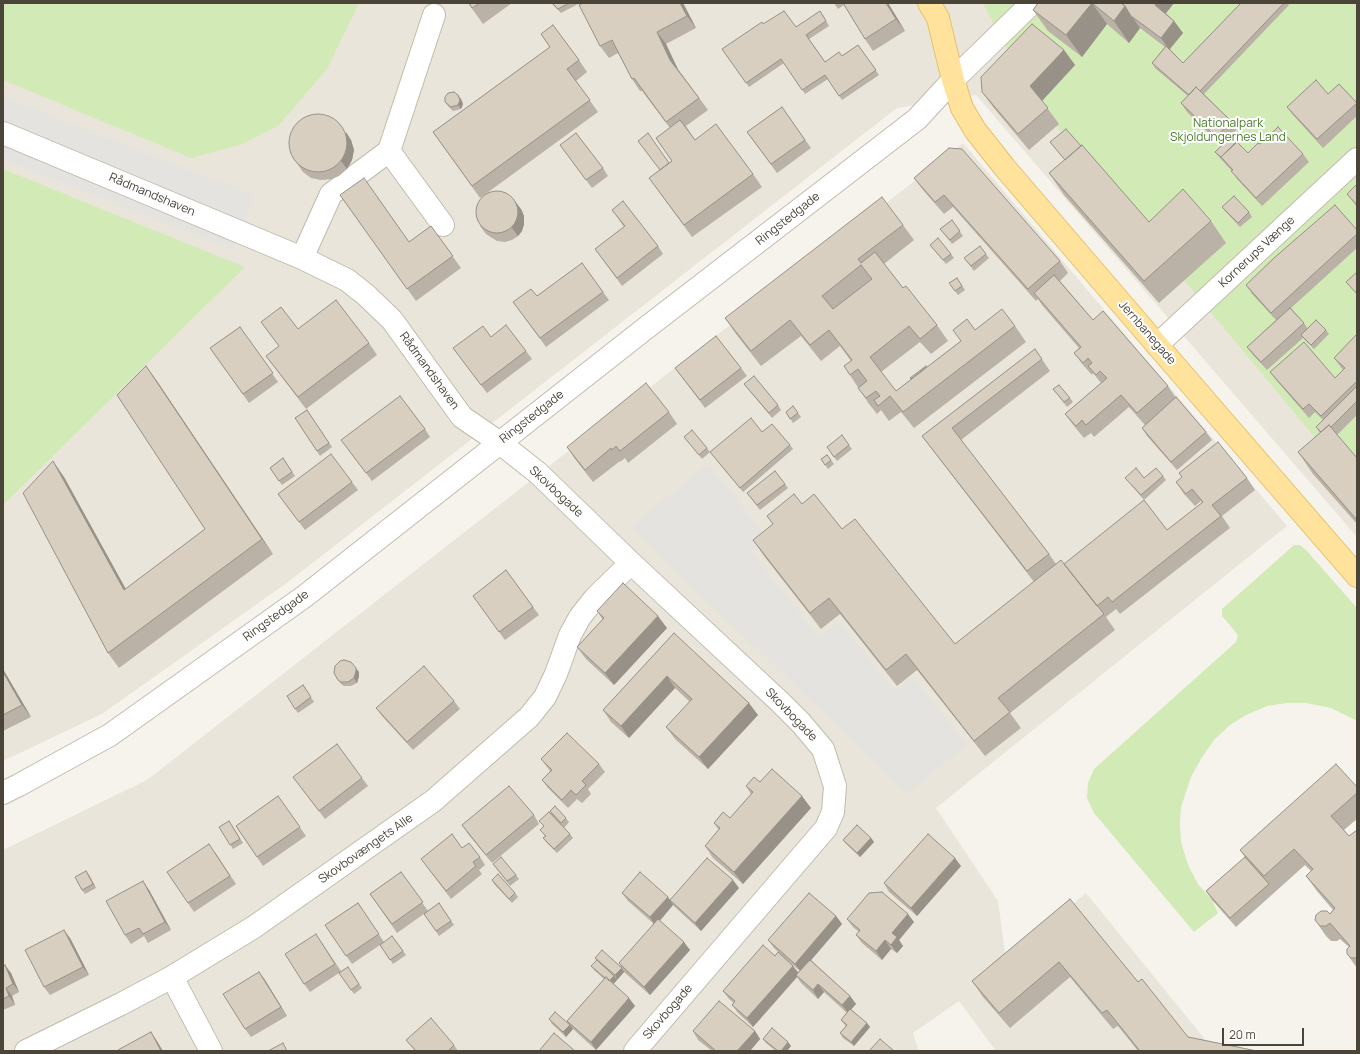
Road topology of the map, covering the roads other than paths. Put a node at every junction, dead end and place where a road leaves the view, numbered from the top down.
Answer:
1 (929, 3) edge
2 (1032, 3) edge
3 (434, 15) dead end
4 (953, 80) junction
5 (3, 133) edge
6 (389, 151) junction
7 (1357, 159) edge
8 (443, 225) dead end
9 (302, 258) junction
10 (1157, 345) junction
11 (500, 443) junction
12 (631, 563) junction
13 (1357, 576) edge
14 (3, 793) edge
15 (172, 977) junction
16 (26, 1051) edge
17 (211, 1051) edge
18 (635, 1051) edge

1 - 4 main road, Jernbanegade
2 - 4 street, Ringstedgade
3 - 6 street
4 - 10 main road, Jernbanegade
4 - 11 street, Ringstedgade
5 - 9 street, Rådmandshaven
6 - 8 street
6 - 9 street
7 - 10 street, Kornerups Vænge
9 - 11 street, Rådmandshaven
10 - 13 main road, Jernbanegade
11 - 12 street, Skovbogade
11 - 14 street, Ringstedgade
12 - 15 street, Skovbovængets Alle
12 - 18 street, Skovbogade
15 - 16 street, Skovbovængets Alle
15 - 17 street

